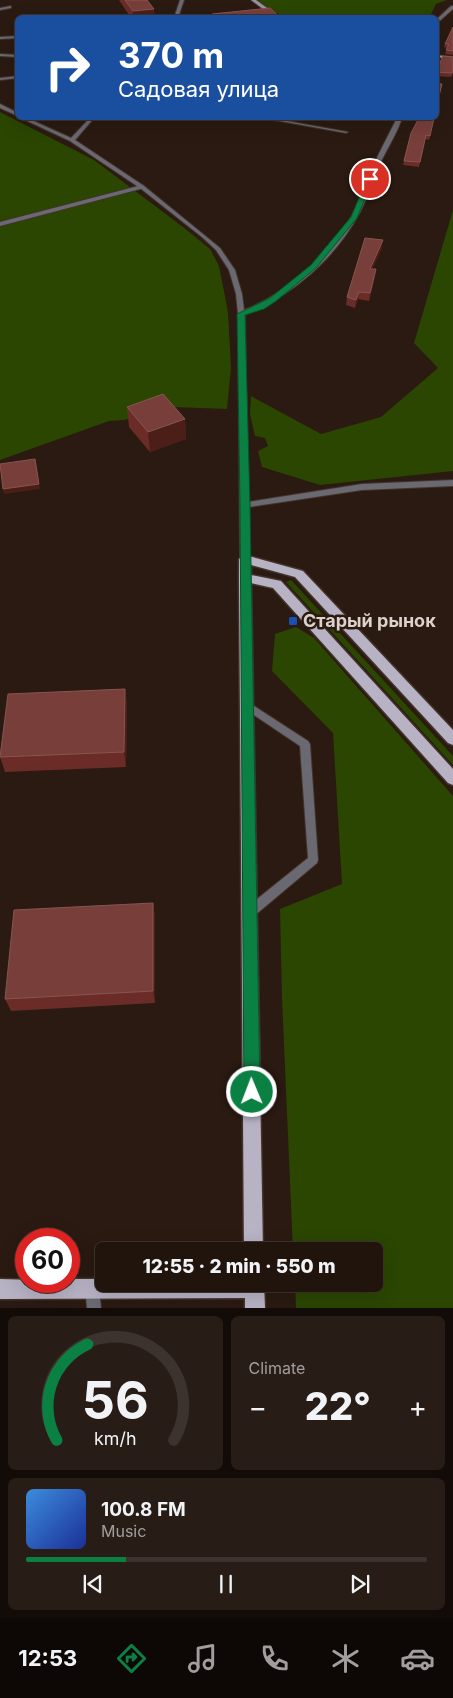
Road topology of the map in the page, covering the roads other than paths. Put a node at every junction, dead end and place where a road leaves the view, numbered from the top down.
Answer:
1 (182, 0) edge
2 (253, 0) edge
3 (10, 7) dead end
4 (453, 7) edge
5 (0, 9) edge
6 (177, 15) edge
7 (275, 15) edge
8 (439, 20) edge
9 (15, 37) edge
10 (0, 38) edge
11 (0, 56) edge
12 (15, 56) edge
13 (439, 56) edge
14 (453, 58) edge
15 (15, 77) edge
16 (0, 79) edge
17 (0, 106) edge
18 (15, 114) edge
19 (28, 120) edge
20 (90, 120) edge
21 (277, 120) edge
22 (399, 120) edge
23 (346, 132) dead end
24 (72, 140) junction
25 (142, 188) junction
26 (0, 224) edge
27 (240, 314) junction
28 (453, 483) edge
29 (245, 505) junction
30 (245, 559) junction
31 (245, 578) junction
32 (248, 706) junction
33 (453, 739) edge
34 (453, 779) edge
35 (250, 912) junction
36 (254, 1242) edge
37 (92, 1288) junction
38 (95, 1288) edge
39 (0, 1289) edge
40 (254, 1292) edge
41 (94, 1308) edge
42 (255, 1308) edge

1 - 6 street
2 - 7 street
3 - 5 lane
4 - 8 street
9 - 10 lane
11 - 12 lane
13 - 14 street
15 - 16 lane
17 - 18 street
19 - 24 street
20 - 24 street
21 - 23 lane
22 - 27 street
24 - 25 street
25 - 26 lane
25 - 27 street
27 - 29 street
28 - 29 street
29 - 30 street
30 - 31 main road
30 - 33 main road
31 - 32 main road
31 - 34 main road
32 - 35 main road
32 - 35 lane
35 - 36 main road
37 - 38 main road
37 - 39 main road
37 - 41 lane
40 - 42 main road

